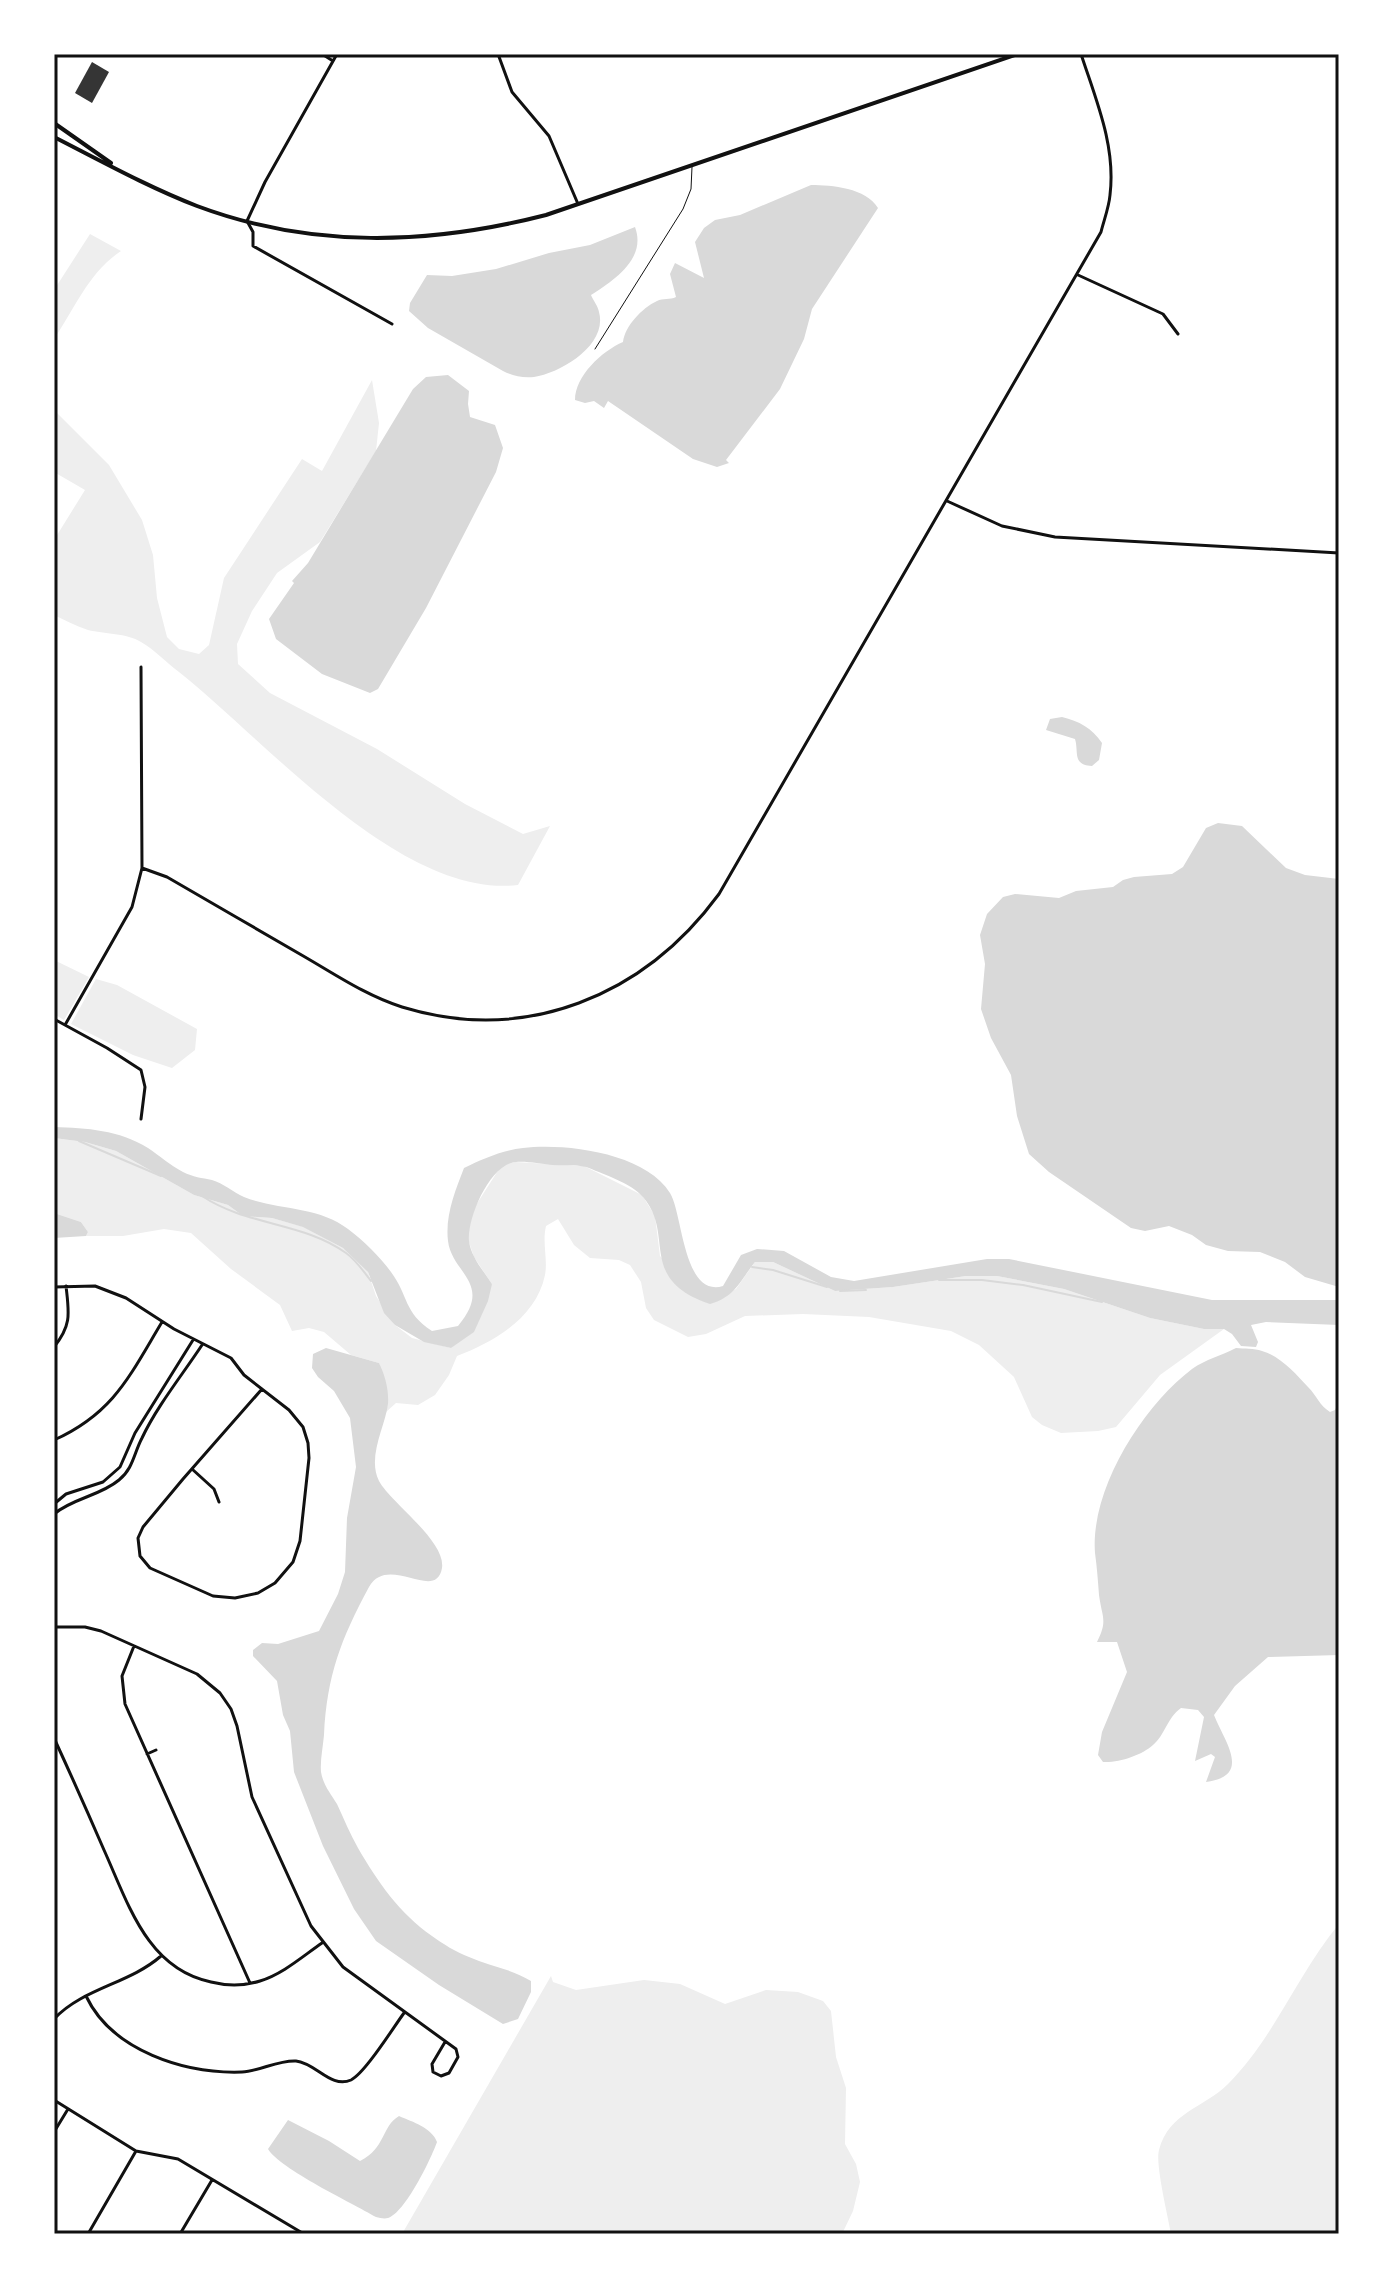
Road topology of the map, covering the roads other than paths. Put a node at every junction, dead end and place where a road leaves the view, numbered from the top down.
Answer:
1 (322, 54) edge
2 (337, 54) edge
3 (498, 54) edge
4 (1018, 54) edge
5 (1081, 54) edge
6 (333, 61) junction
7 (54, 123) edge
8 (54, 137) edge
9 (692, 165) junction
10 (120, 169) junction
11 (579, 204) junction
12 (247, 221) junction
13 (1078, 275) junction
14 (392, 324) dead end
15 (1178, 334) dead end
16 (595, 349) dead end
17 (947, 501) junction
18 (1339, 553) edge
19 (141, 667) dead end
20 (142, 868) junction
21 (54, 1019) edge
22 (65, 1025) junction
23 (141, 1119) dead end
24 (66, 1286) junction
25 (54, 1287) edge
26 (162, 1322) junction
27 (193, 1340) junction
28 (202, 1345) junction
29 (54, 1347) edge
30 (262, 1389) junction
31 (54, 1440) edge
32 (192, 1468) junction
33 (219, 1502) dead end
34 (54, 1504) edge
35 (54, 1514) edge
36 (54, 1627) edge
37 (134, 1646) junction
38 (54, 1738) edge
39 (156, 1750) dead end
40 (147, 1754) junction
41 (323, 1942) junction
42 (161, 1956) junction
43 (250, 1983) junction
44 (86, 1996) junction
45 (404, 2013) junction
46 (54, 2019) edge
47 (445, 2042) junction
48 (345, 2082) junction
49 (347, 2090) dead end
50 (54, 2100) edge
51 (68, 2109) junction
52 (54, 2132) edge
53 (136, 2151) junction
54 (212, 2180) junction
55 (88, 2234) edge
56 (180, 2234) edge
57 (304, 2234) edge

1 - 6 street
2 - 6 street
3 - 11 street
4 - 9 main road
5 - 13 street
6 - 12 street
7 - 10 main road
8 - 10 main road
9 - 11 main road
9 - 16 lane
10 - 12 main road
11 - 12 main road
12 - 14 street
13 - 15 street
13 - 17 street
17 - 18 street
17 - 20 street
19 - 20 street
20 - 22 street
21 - 22 street
22 - 23 street
24 - 25 street
24 - 26 street
24 - 29 street
26 - 27 street
26 - 31 street
27 - 28 street
27 - 34 street
28 - 30 street
28 - 35 street
30 - 32 street
30 - 32 street
32 - 33 street
36 - 37 street
37 - 40 street
37 - 41 street
38 - 42 street
39 - 40 street
40 - 43 street
41 - 43 street
41 - 45 street
42 - 43 street
42 - 44 street
44 - 46 street
44 - 48 street
45 - 47 street
45 - 48 street
47 - 47 street
48 - 49 street
50 - 51 street
51 - 52 street
51 - 53 street
53 - 54 street
53 - 55 street
54 - 56 street
54 - 57 street

